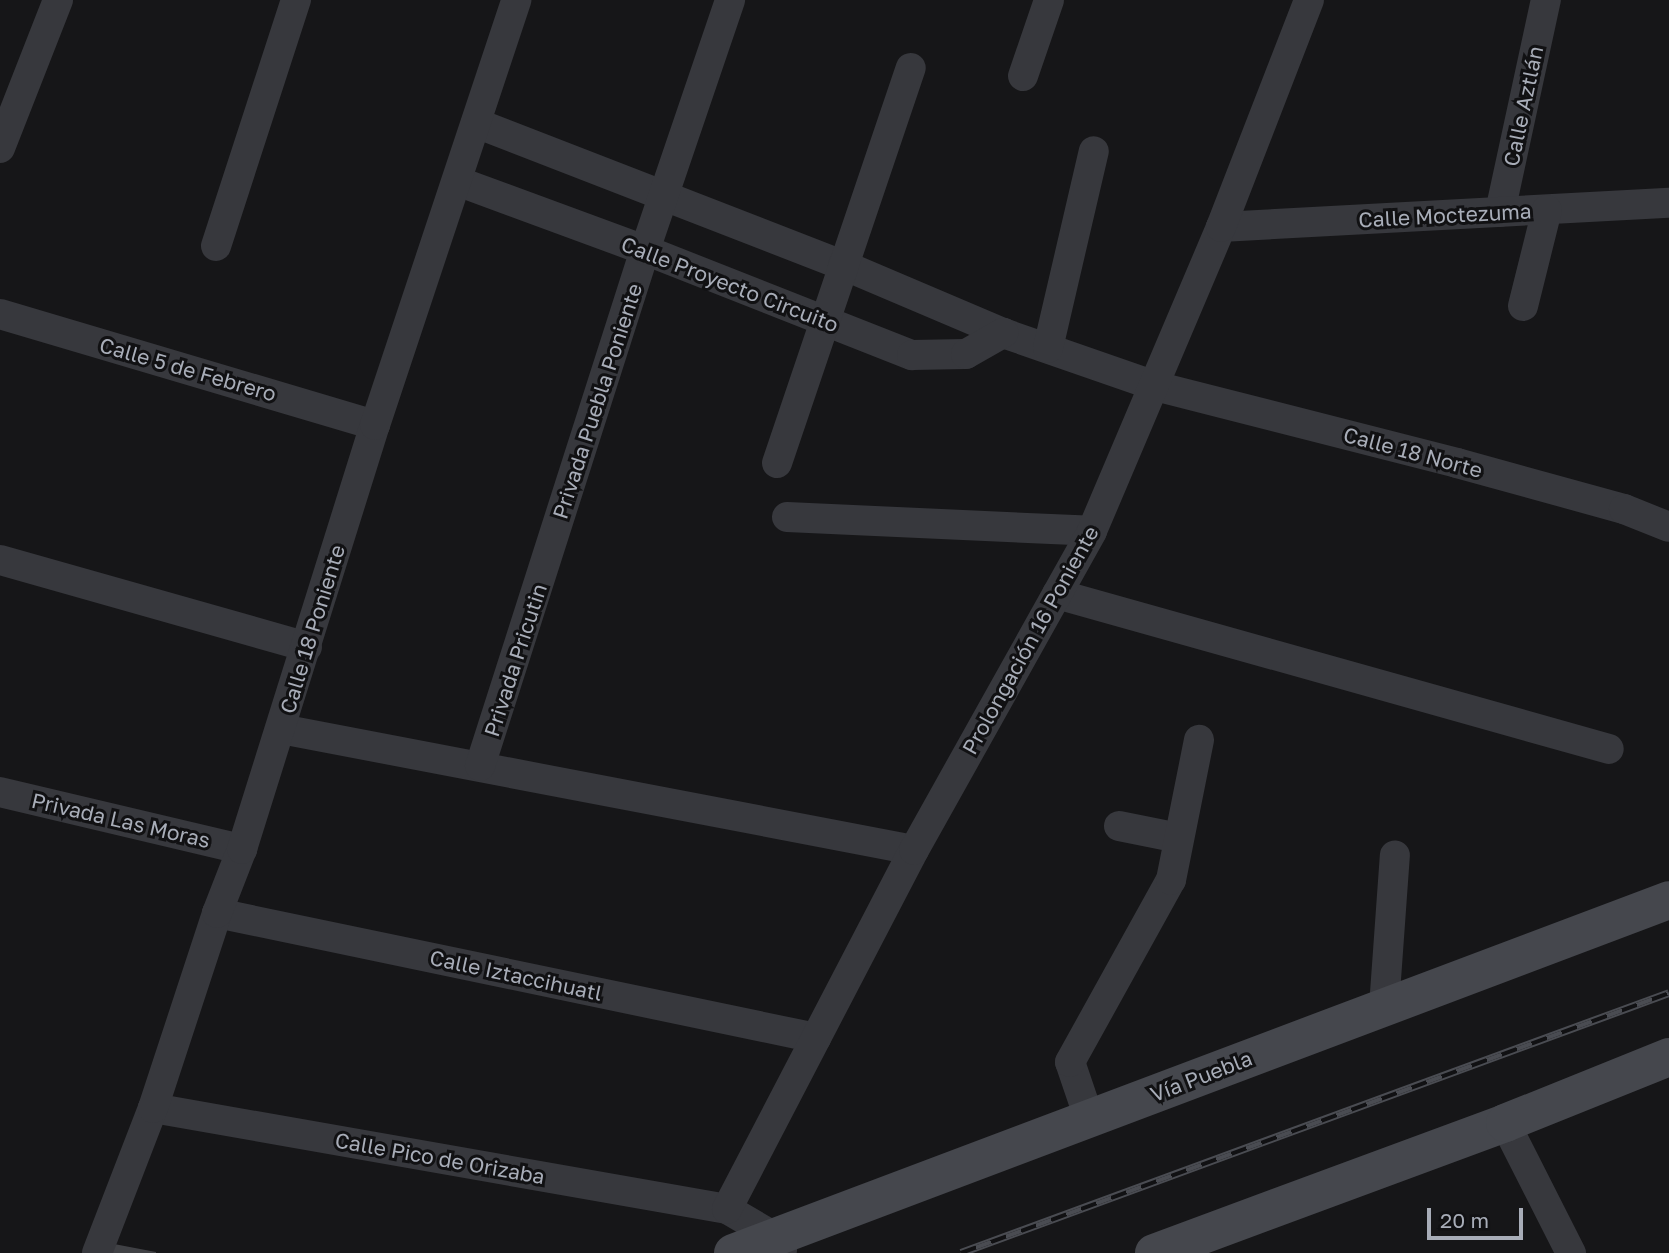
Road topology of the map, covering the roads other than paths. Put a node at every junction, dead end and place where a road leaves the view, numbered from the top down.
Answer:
1 (58, 0) edge
2 (296, 0) edge
3 (516, 0) edge
4 (730, 0) edge
5 (1049, 0) edge
6 (1309, 0) edge
7 (1546, 0) edge
8 (911, 68) dead end
9 (1023, 76) dead end
10 (475, 123) junction
11 (0, 148) edge
12 (1094, 151) dead end
13 (457, 181) junction
14 (665, 196) junction
15 (1669, 203) edge
16 (1547, 210) junction
17 (1500, 212) junction
18 (1222, 227) junction
19 (216, 246) dead end
20 (645, 250) junction
21 (843, 265) junction
22 (1523, 306) dead end
23 (0, 314) edge
24 (825, 321) junction
25 (1003, 333) junction
26 (1048, 348) junction
27 (1155, 386) junction
28 (375, 425) junction
29 (777, 463) dead end
30 (787, 517) dead end
31 (1669, 527) edge
32 (1091, 531) junction
33 (549, 553) joint
34 (0, 560) edge
35 (1057, 594) junction
36 (307, 647) junction
37 (281, 729) junction
38 (1199, 740) dead end
39 (1609, 749) dead end
40 (480, 766) junction
41 (0, 792) edge
42 (1119, 826) dead end
43 (1179, 838) junction
44 (242, 849) junction
45 (914, 850) junction
46 (1395, 855) dead end
47 (1669, 900) edge
48 (217, 913) junction
49 (1384, 1007) junction
50 (816, 1038) junction
51 (1669, 1057) edge
52 (153, 1108) junction
53 (1089, 1118) junction
54 (1505, 1123) junction
55 (727, 1209) junction
56 (779, 1245) edge
57 (97, 1253) edge
58 (733, 1253) edge
59 (1154, 1253) edge
60 (1571, 1253) edge

1 - 11 street
2 - 19 street
3 - 10 street, Calle 18 Poniente
4 - 14 street, Privada Puebla Poniente
5 - 9 street
6 - 18 street, Prolongación 16 Poniente
7 - 17 street, Calle Aztlán
8 - 21 street
10 - 13 street, Calle 18 Poniente
10 - 14 street
12 - 26 street
13 - 20 street, Calle Proyecto Circuito
13 - 28 street, Calle 18 Poniente
14 - 20 street, Privada Puebla Poniente
14 - 21 street
15 - 16 street, Calle Moctezuma
16 - 17 street, Calle Moctezuma
16 - 22 street
17 - 18 street, Calle Moctezuma
18 - 27 street, Prolongación 16 Poniente
20 - 24 street, Calle Proyecto Circuito
20 - 33 street, Privada Puebla Poniente
21 - 24 street
21 - 25 street
23 - 28 street, Calle 5 de Febrero
24 - 25 street, Calle Proyecto Circuito
24 - 29 street
25 - 26 street
26 - 27 street
27 - 31 street, Calle 18 Norte
27 - 32 street, Prolongación 16 Poniente
28 - 36 street, Calle 18 Poniente
30 - 32 street
32 - 35 street, Prolongación 16 Poniente
33 - 40 street, Privada Pricutin
34 - 36 street
35 - 39 street
35 - 45 street, Prolongación 16 Poniente
36 - 37 street, Calle 18 Poniente
37 - 40 street
37 - 44 street, Calle 18 Poniente
38 - 43 street
40 - 45 street
41 - 44 street, Privada Las Moras
42 - 43 street
43 - 53 street
44 - 48 street, Calle 18 Poniente
45 - 50 street, Prolongación 16 Poniente
46 - 49 street
47 - 49 main road, Vía Puebla
48 - 50 street, Calle Iztaccihuatl
48 - 52 street, Calle 18 Poniente
49 - 53 main road, Vía Puebla
50 - 55 street, Prolongación 16 Poniente
51 - 54 main road
52 - 55 street, Calle Pico de Orizaba
52 - 57 street, Calle 18 Poniente
53 - 56 main road, Vía Puebla
54 - 59 main road
54 - 60 street
55 - 56 street
56 - 58 main road, Vía Puebla

